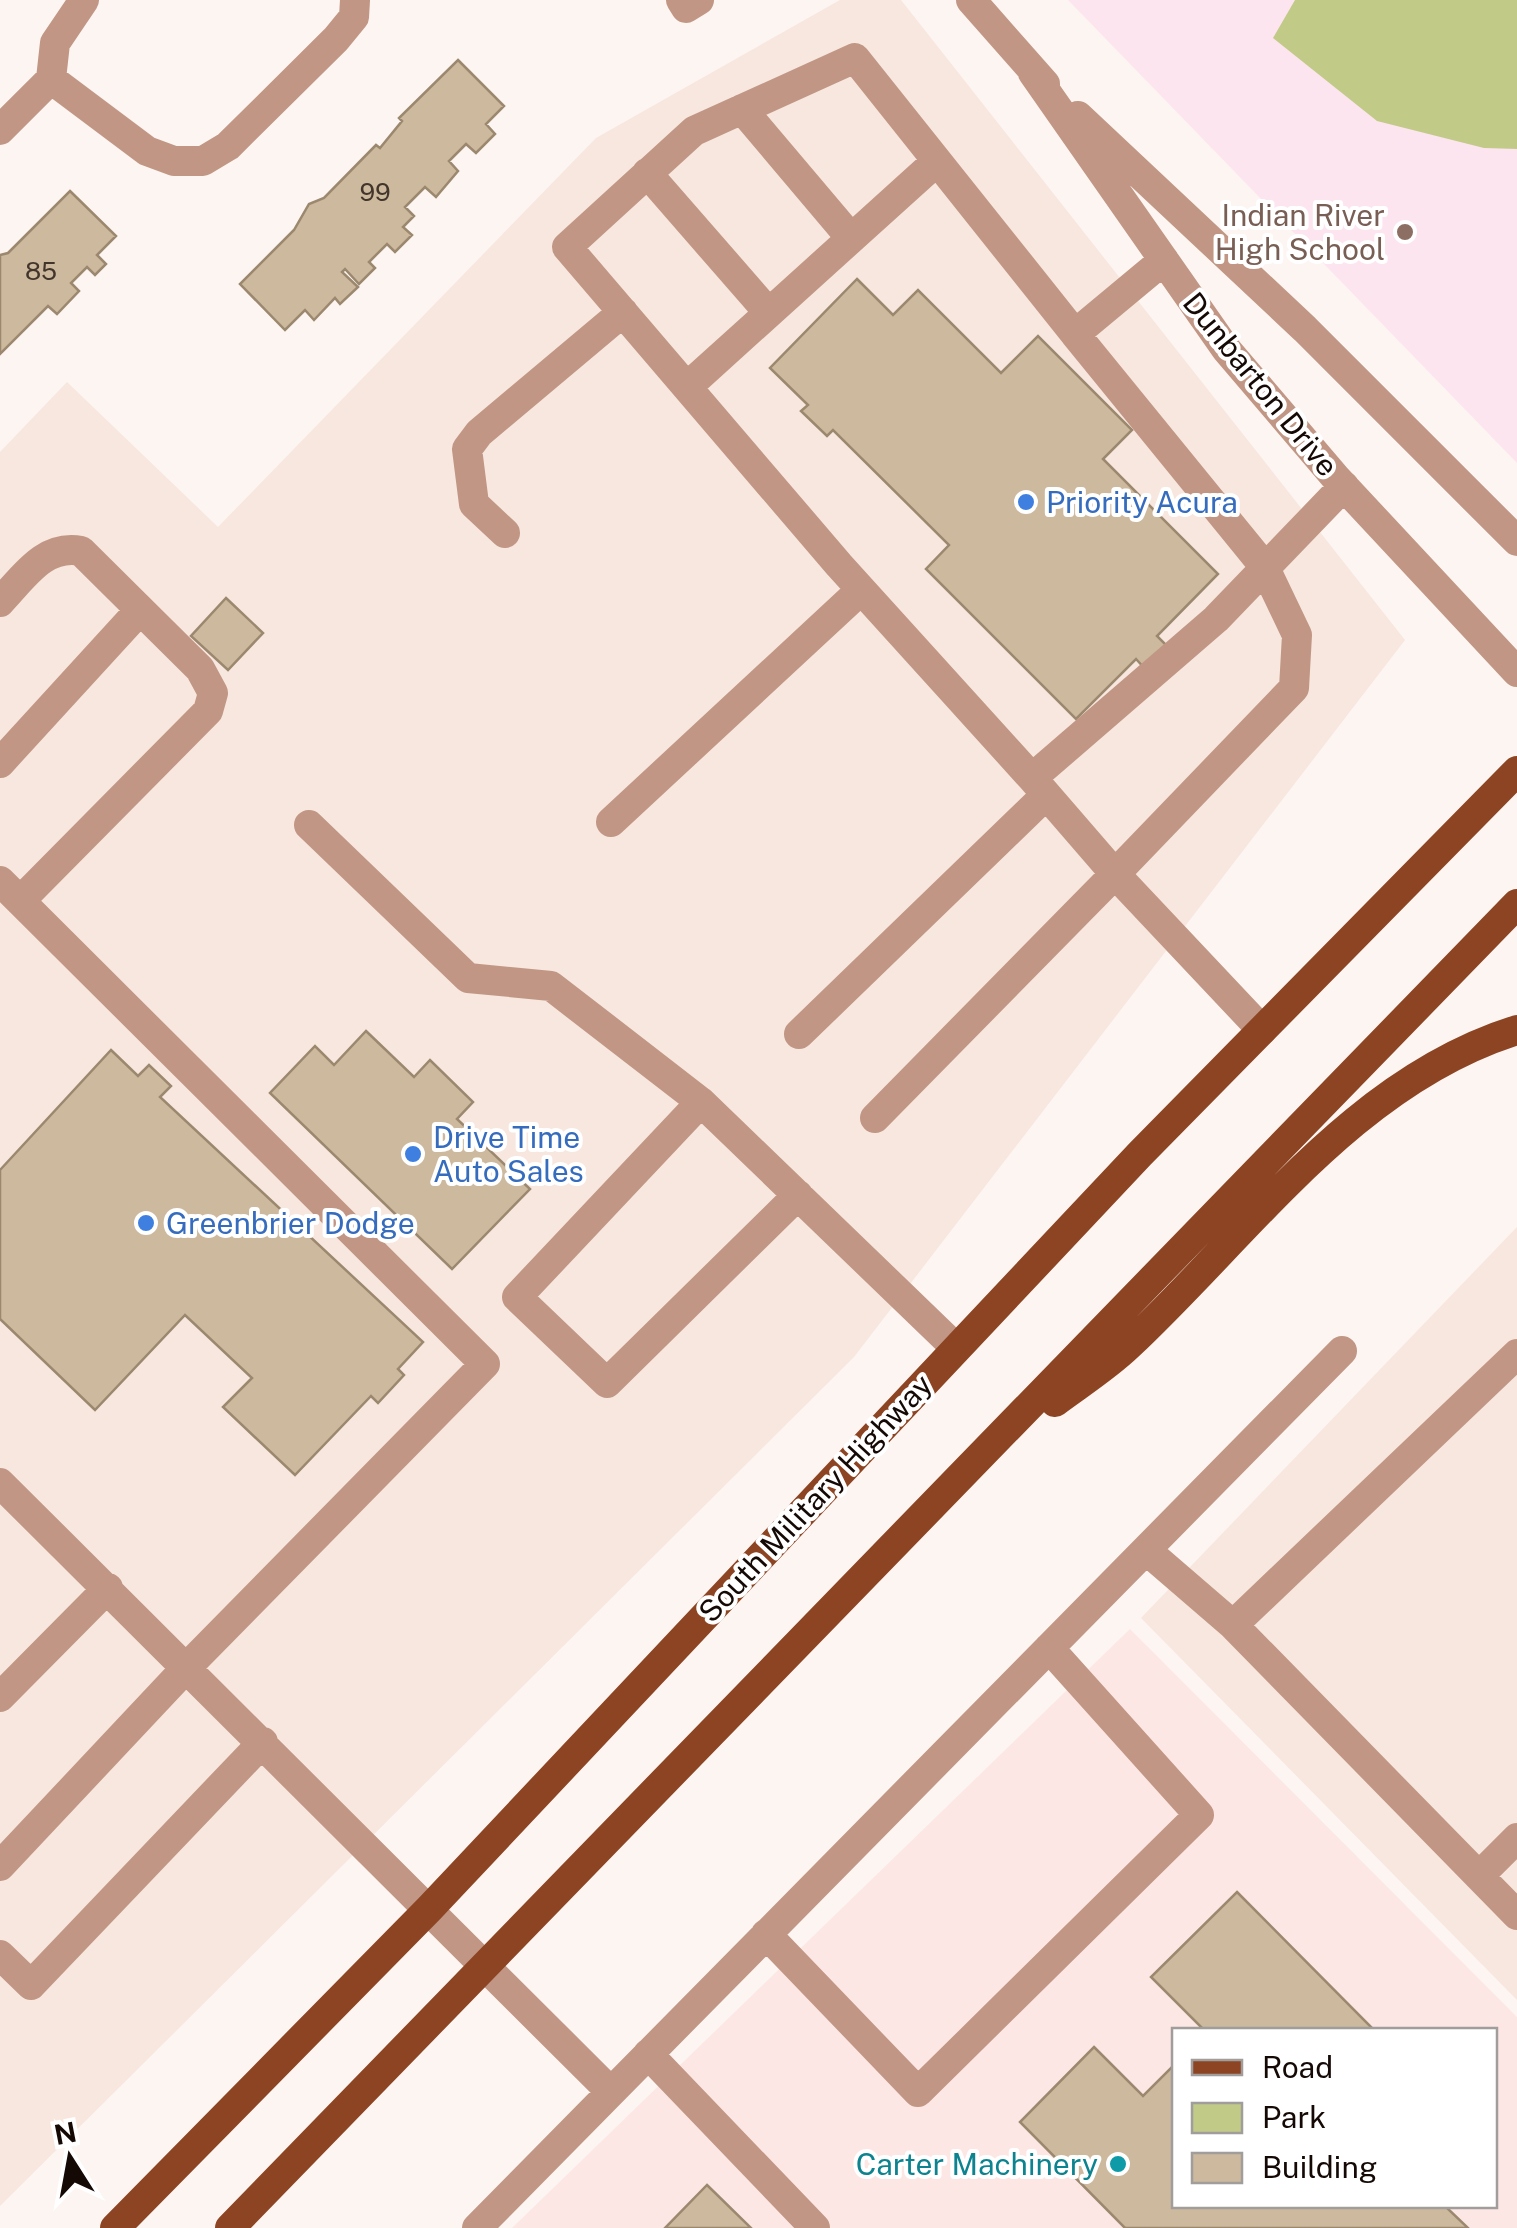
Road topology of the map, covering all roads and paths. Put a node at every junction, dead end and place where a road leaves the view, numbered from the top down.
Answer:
1 (84, 0) edge
2 (355, 0) edge
3 (681, 0) edge
4 (699, 0) edge
5 (971, 0) edge
6 (1032, 73) junction
7 (51, 79) junction
8 (742, 109) junction
9 (0, 130) edge
10 (937, 160) junction
11 (648, 174) junction
12 (852, 238) junction
13 (1164, 260) junction
14 (623, 312) junction
15 (769, 313) junction
16 (1075, 334) junction
17 (687, 388) junction
18 (1344, 486) junction
19 (505, 533) dead end
20 (1517, 542) edge
21 (1264, 566) junction
22 (862, 590) junction
23 (0, 602) edge
24 (140, 610) junction
25 (1517, 672) edge
26 (0, 762) edge
27 (1517, 771) edge
28 (1039, 786) junction
29 (611, 822) dead end
30 (308, 825) dead end
31 (1115, 874) junction
32 (10, 891) edge
33 (1517, 904) edge
34 (1262, 1030) junction
35 (1517, 1030) edge
36 (798, 1034) dead end
37 (701, 1102) junction
38 (874, 1118) dead end
39 (798, 1196) junction
40 (956, 1348) junction
41 (1342, 1350) dead end
42 (1517, 1354) edge
43 (977, 1461) junction
44 (0, 1483) edge
45 (1146, 1550) junction
46 (108, 1588) junction
47 (1233, 1625) junction
48 (1049, 1648) junction
49 (187, 1667) junction
50 (0, 1697) edge
51 (263, 1742) junction
52 (1517, 1838) edge
53 (0, 1866) edge
54 (1480, 1876) junction
55 (430, 1908) junction
56 (1517, 1915) edge
57 (766, 1934) junction
58 (0, 1955) edge
59 (486, 1965) junction
60 (648, 2054) junction
61 (610, 2092) junction
62 (115, 2228) edge
63 (230, 2228) edge
64 (478, 2228) edge
65 (814, 2228) edge

1 - 7 street
2 - 7 street
3 - 4 street
5 - 6 street, Dunbarton Drive
6 - 13 street, Dunbarton Drive
6 - 20 street, Dunbarton Drive
7 - 9 street
8 - 10 street
8 - 11 street
8 - 12 street
10 - 12 street
10 - 16 street
11 - 14 street
11 - 15 street
12 - 15 street
13 - 16 street
13 - 18 street, Dunbarton Drive
14 - 17 street
14 - 19 street
15 - 17 street
16 - 21 street
17 - 22 street
18 - 21 street
18 - 25 street, Dunbarton Drive
21 - 28 street
21 - 31 street
22 - 28 street
22 - 29 street
23 - 24 street
24 - 26 street
24 - 32 street
27 - 34 main road, South Military Highway
28 - 31 street
28 - 36 street
30 - 37 street
31 - 34 street
31 - 38 street
32 - 49 street
33 - 43 main road
34 - 40 main road, South Military Highway
35 - 43 main road
37 - 39 street
37 - 39 street
39 - 40 street
40 - 55 main road, South Military Highway
41 - 45 street
42 - 47 street
43 - 59 main road
44 - 46 street
45 - 47 street
45 - 48 street
46 - 49 street
46 - 50 street
47 - 54 street
48 - 57 street
48 - 57 street
49 - 51 street
49 - 53 street
51 - 55 street
51 - 58 street
52 - 54 street
54 - 56 street
55 - 59 street
55 - 62 main road, South Military Highway
57 - 60 street
59 - 61 street
59 - 63 main road
60 - 61 street
60 - 65 street
61 - 64 street

